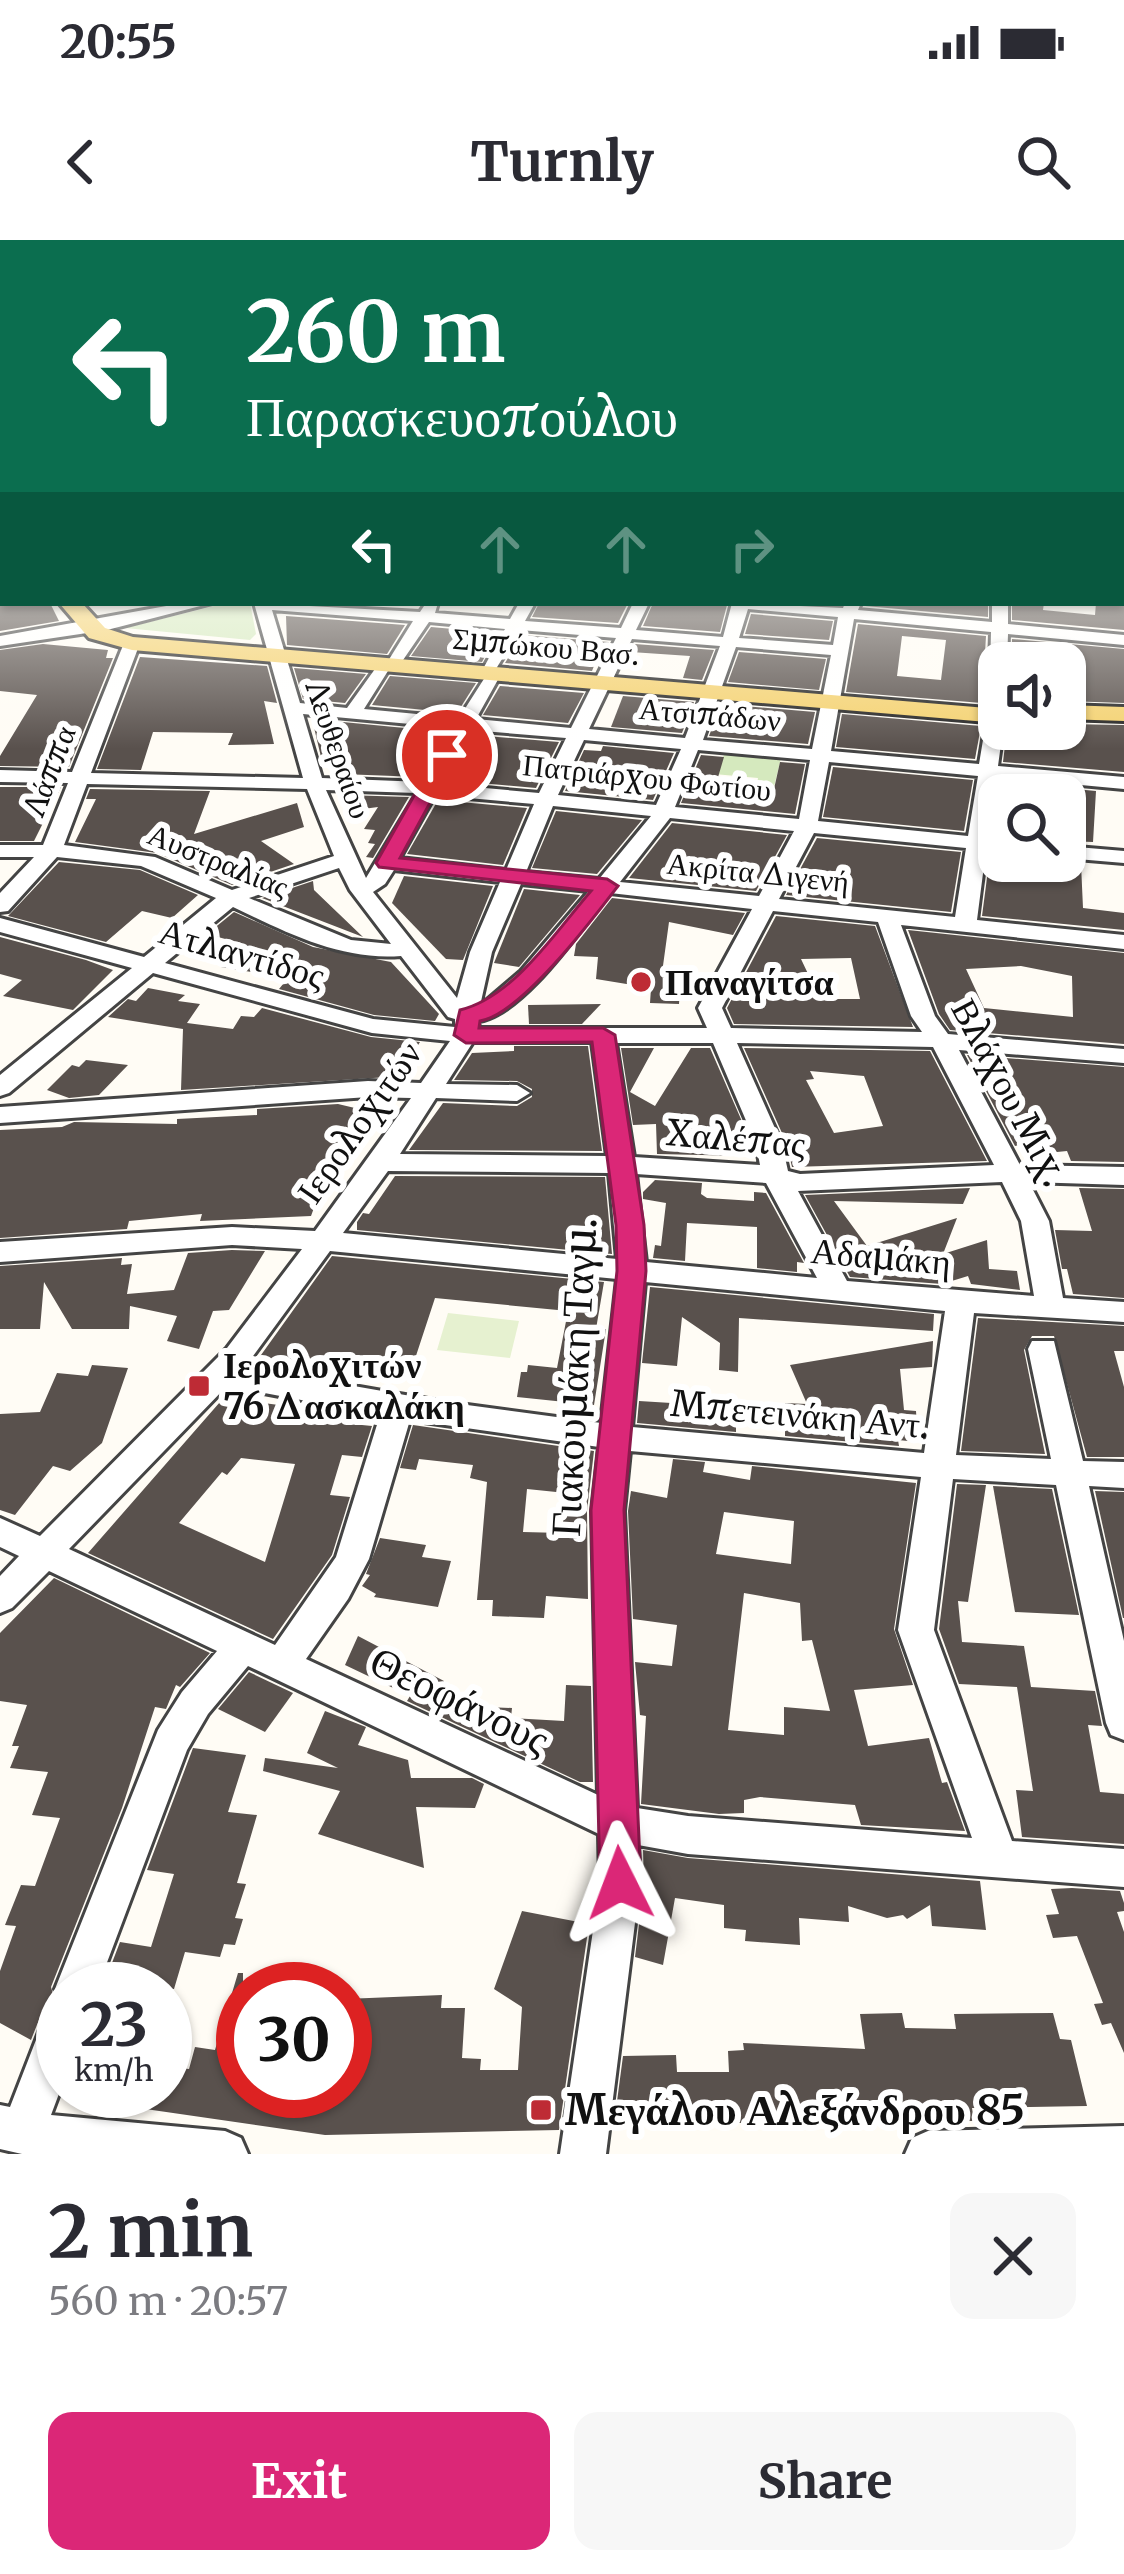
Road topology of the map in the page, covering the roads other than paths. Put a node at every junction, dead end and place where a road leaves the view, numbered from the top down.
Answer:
1 (74, 606) edge
2 (89, 606) edge
3 (191, 606) edge
4 (263, 606) edge
5 (334, 606) edge
6 (525, 606) edge
7 (640, 606) edge
8 (740, 606) edge
9 (806, 606) edge
10 (1000, 606) edge
11 (850, 608) edge
12 (429, 610) edge
13 (515, 625) junction
14 (99, 627) junction
15 (999, 627) junction
16 (626, 633) junction
17 (1124, 640) edge
18 (0, 641) edge
19 (730, 642) junction
20 (999, 642) edge
21 (132, 643) junction
22 (840, 651) junction
23 (273, 652) junction
24 (390, 662) junction
25 (491, 672) junction
26 (605, 681) junction
27 (714, 690) junction
28 (831, 699) junction
29 (291, 708) junction
30 (978, 710) edge
31 (352, 713) junction
32 (1124, 714) edge
33 (1086, 715) edge
34 (1086, 718) edge
35 (464, 723) junction
36 (1124, 723) edge
37 (579, 734) junction
38 (692, 744) junction
39 (993, 750) edge
40 (820, 755) junction
41 (991, 771) junction
42 (991, 774) edge
43 (0, 776) edge
44 (81, 778) junction
45 (313, 782) junction
46 (1124, 783) edge
47 (429, 788) junction
48 (546, 799) junction
49 (665, 810) junction
50 (808, 824) junction
51 (978, 843) edge
52 (0, 851) edge
53 (52, 851) junction
54 (1086, 854) edge
55 (1124, 857) edge
56 (346, 860) junction
57 (386, 863) junction
58 (512, 875) junction
59 (978, 879) edge
60 (607, 886) junction
61 (361, 890) junction
62 (230, 898) junction
63 (761, 904) junction
64 (0, 905) edge
65 (887, 917) junction
66 (965, 925) junction
67 (0, 926) edge
68 (1124, 942) edge
69 (407, 949) junction
70 (148, 963) junction
71 (467, 1025) junction
72 (724, 1034) junction
73 (603, 1035) junction
74 (940, 1038) junction
75 (1124, 1056) edge
76 (0, 1088) edge
77 (430, 1089) junction
78 (517, 1093) dead end
79 (0, 1115) edge
80 (382, 1162) junction
81 (620, 1165) junction
82 (1013, 1173) junction
83 (776, 1176) junction
84 (1124, 1177) edge
85 (324, 1241) junction
86 (0, 1252) edge
87 (632, 1271) junction
88 (838, 1291) junction
89 (961, 1302) junction
90 (1050, 1308) junction
91 (1124, 1312) edge
92 (1043, 1349) dead end
93 (222, 1374) junction
94 (399, 1406) junction
95 (614, 1435) junction
96 (935, 1467) junction
97 (1070, 1473) junction
98 (1124, 1475) edge
99 (0, 1532) edge
100 (45, 1553) junction
101 (0, 1598) edge
102 (242, 1647) junction
103 (281, 1665) junction
104 (1124, 1724) edge
105 (617, 1823) junction
106 (999, 1858) junction
107 (1124, 1868) edge
108 (86, 1962) edge
109 (36, 2079) edge
110 (11, 2129) edge
111 (1124, 2148) edge
112 (1029, 2153) edge
113 (225, 2154) edge
114 (583, 2154) edge
115 (928, 2154) edge

1 - 14 main road
2 - 14 main road
3 - 14 street
4 - 23 street, Λευθεραίου
5 - 12 street
6 - 13 street
7 - 16 street, Ιερολοχιτών
8 - 19 street
9 - 11 street
10 - 15 street
11 - 15 street
11 - 22 street
12 - 13 street
12 - 24 street
13 - 16 street
13 - 25 street
14 - 18 street
14 - 21 main road, Σμπώκου Βασ.
14 - 23 main road, Σμπώκου Βασ.
15 - 17 street
15 - 20 street
16 - 19 street
16 - 26 street, Ιερολοχιτών
19 - 22 street
19 - 27 street
21 - 23 main road, Σμπώκου Βασ.
21 - 44 street, Λάππα
22 - 28 street
23 - 24 main road, Σμπώκου Βασ.
23 - 29 street, Λευθεραίου
24 - 25 main road, Σμπώκου Βασ.
24 - 31 street
25 - 26 main road, Σμπώκου Βασ.
25 - 35 street
26 - 27 main road, Σμπώκου Βασ.
26 - 37 street, Ιερολοχιτών
27 - 28 main road, Σμπώκου Βασ.
27 - 38 street
28 - 30 main road, Σμπώκου Βασ.
28 - 40 street
29 - 31 street, Ατσιπάδων
29 - 45 street, Λευθεραίου
31 - 35 street, Ατσιπάδων
32 - 33 main road
34 - 36 main road
35 - 37 street, Ατσιπάδων
35 - 47 street
37 - 38 street, Ατσιπάδων
37 - 48 street, Ιερολοχιτών
38 - 40 street, Ατσιπάδων
38 - 49 street
39 - 41 street
40 - 41 street, Ατσιπάδων
40 - 50 street
41 - 42 street
41 - 46 street, Ατσιπάδων
43 - 44 street, Πατριάρχου Φωτίου
44 - 45 street, Πατριάρχου Φωτίου
44 - 53 street, Λάππα
45 - 47 street, Πατριάρχου Φωτίου
45 - 56 street, Λευθεραίου
47 - 48 street, Πατριάρχου Φωτίου
47 - 57 street
48 - 49 street, Πατριάρχου Φωτίου
48 - 58 street, Ιερολοχιτών
49 - 50 street, Πατριάρχου Φωτίου
49 - 60 street
50 - 51 street, Πατριάρχου Φωτίου
50 - 63 street
52 - 53 street, Αυστραλίας
53 - 62 street, Αυστραλίας
53 - 64 street, Λάππα
54 - 55 street
56 - 61 street, Λευθεραίου
56 - 62 street
57 - 58 street, Ακρίτα Διγενή
57 - 61 street
58 - 60 street, Ακρίτα Διγενή
58 - 71 street, Ιερολοχιτών
59 - 66 street
60 - 63 street, Ακρίτα Διγενή
60 - 71 street
61 - 69 street, Λευθεραίου
62 - 69 street, Αυστραλίας
62 - 70 street
63 - 65 street, Ακρίτα Διγενή
63 - 72 street
65 - 66 street, Ακρίτα Διγενή
65 - 74 street, Βλάχου Μιχ.
66 - 68 street, Ακρίτα Διγενή
67 - 70 street, Ατλαντίδος
69 - 71 street, Λευθεραίου
70 - 71 street, Ατλαντίδος
70 - 76 street
71 - 73 street, Ατλαντίδος
71 - 77 street, Ιερολοχιτών
72 - 73 street, Ατλαντίδος
72 - 74 street, Ατλαντίδος
72 - 83 street
73 - 81 street, Γιακουμάκη Ταγμ.
74 - 75 street, Ατλαντίδος
74 - 82 street, Βλάχου Μιχ.
77 - 78 street
77 - 79 street
77 - 80 street, Ιερολοχιτών
80 - 81 street, Χαλέπας
80 - 85 street, Ιερολοχιτών
81 - 83 street, Χαλέπας
81 - 87 street, Γιακουμάκη Ταγμ.
82 - 83 street, Χαλέπας
82 - 84 street, Χαλέπας
82 - 90 street, Βλάχου Μιχ.
83 - 88 street
85 - 86 street, Αδαμάκη
85 - 87 street, Αδαμάκη
85 - 93 street, Ιερολοχιτών
87 - 88 street, Αδαμάκη
87 - 95 street, Γιακουμάκη Ταγμ.
88 - 89 street, Αδαμάκη
89 - 90 street, Αδαμάκη
89 - 96 street
90 - 91 street, Αδαμάκη
92 - 97 street
93 - 94 street, Μπετεινάκη Αντ.
93 - 100 street, Ιερολοχιτών
94 - 95 street, Μπετεινάκη Αντ.
94 - 103 street
95 - 96 street, Μπετεινάκη Αντ.
95 - 105 street, Γιακουμάκη Ταγμ.
96 - 97 street, Μπετεινάκη Αντ.
96 - 106 street
97 - 98 street, Μπετεινάκη Αντ.
97 - 104 street
99 - 100 street, Θεοφάνους
100 - 101 street, Ιερολοχιτών
100 - 102 street, Θεοφάνους
102 - 103 street, Θεοφάνους
102 - 108 street
103 - 105 street, Θεοφάνους
105 - 106 street, Θεοφάνους
105 - 114 street, Γιακουμάκη Ταγμ.
106 - 107 street, Θεοφάνους
109 - 110 street
110 - 113 street
111 - 112 street
112 - 115 street

